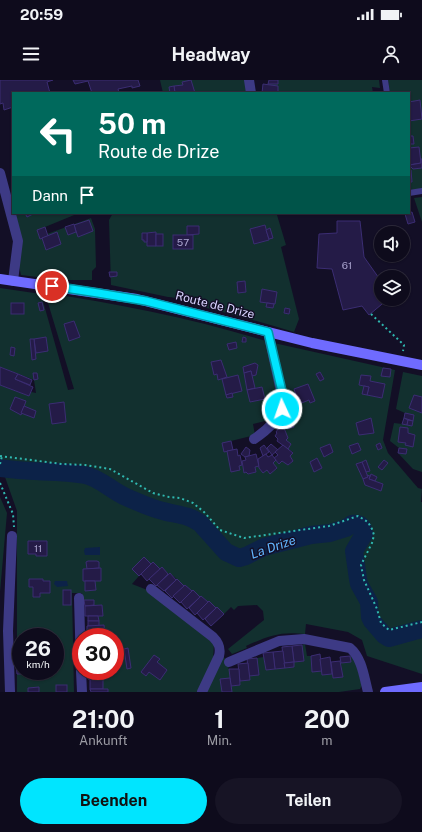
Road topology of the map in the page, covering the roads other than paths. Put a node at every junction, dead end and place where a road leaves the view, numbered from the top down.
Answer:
1 (249, 80) edge
2 (385, 80) edge
3 (251, 92) edge
4 (386, 92) edge
5 (0, 173) edge
6 (422, 191) edge
7 (410, 193) edge
8 (0, 279) edge
9 (13, 281) junction
10 (268, 332) junction
11 (422, 366) edge
12 (254, 439) dead end
13 (12, 536) road end
14 (151, 589) dead end
15 (79, 598) dead end
16 (80, 628) edge
17 (229, 662) dead end
18 (81, 680) edge
19 (422, 688) edge
20 (10, 692) edge
21 (82, 692) edge
22 (202, 692) edge
23 (368, 692) edge
24 (385, 692) edge

1 - 3 street
2 - 4 lane
5 - 9 street
6 - 7 lane
8 - 9 main road, Route de Drize
9 - 10 main road, Route de Drize
10 - 11 main road, Route de Drize
10 - 12 street
13 - 20 street
14 - 22 street
15 - 16 street
17 - 23 street
18 - 21 street
19 - 24 main road

